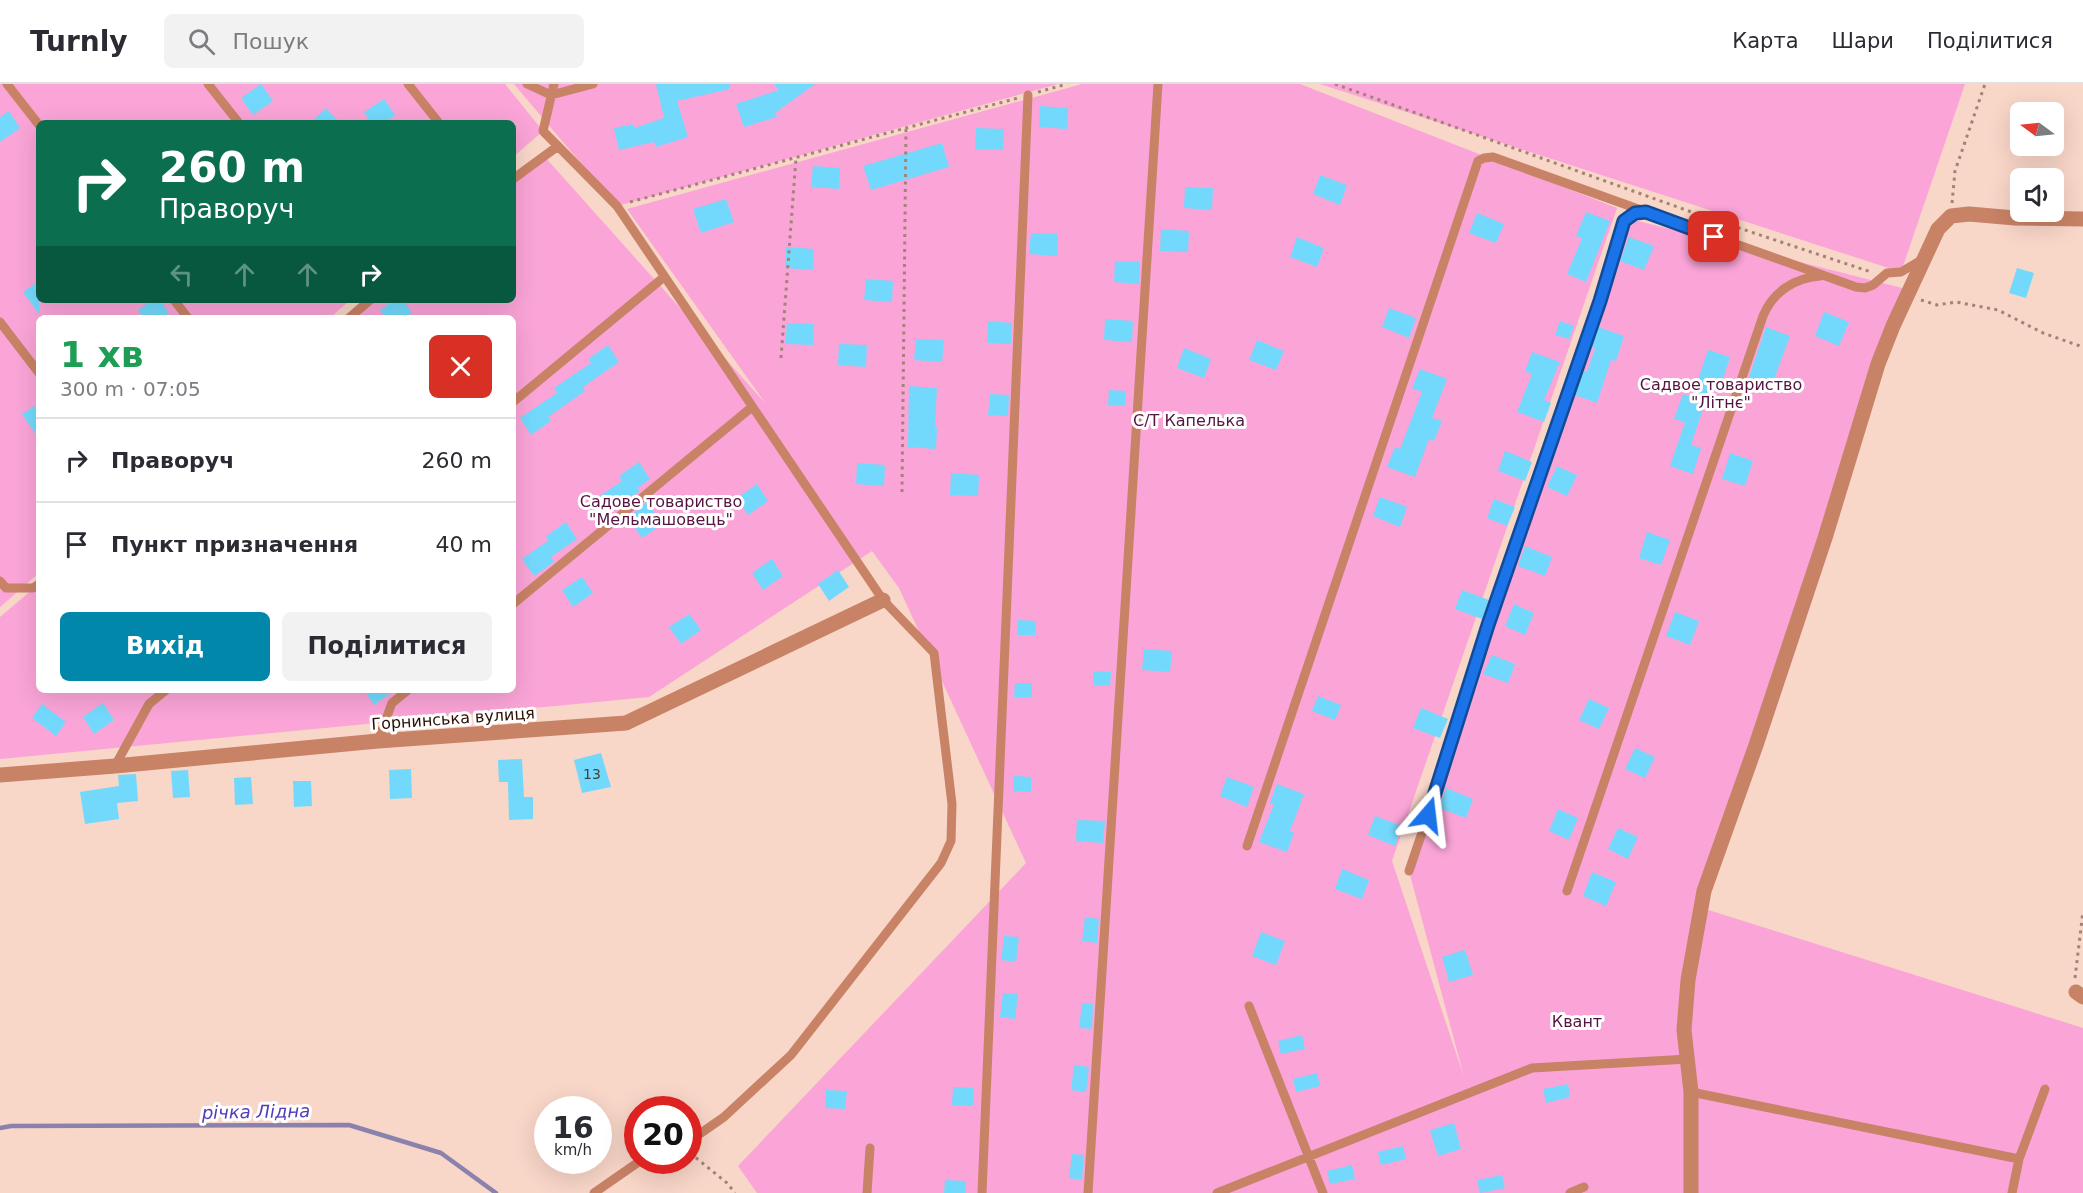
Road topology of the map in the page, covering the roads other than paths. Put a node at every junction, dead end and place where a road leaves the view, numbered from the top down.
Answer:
1 (7, 84) edge
2 (208, 84) edge
3 (408, 84) edge
4 (527, 84) edge
5 (554, 84) edge
6 (593, 84) edge
7 (1158, 84) edge
8 (551, 95) junction
9 (1028, 95) road end
10 (237, 120) edge
11 (437, 120) edge
12 (36, 121) edge
13 (558, 146) junction
14 (516, 177) edge
15 (1647, 213) junction
16 (2083, 219) edge
17 (1923, 259) junction
18 (1826, 276) junction
19 (664, 277) junction
20 (176, 303) edge
21 (366, 303) edge
22 (186, 315) edge
23 (352, 315) edge
24 (0, 322) edge
25 (36, 369) edge
26 (516, 400) edge
27 (752, 407) junction
28 (0, 581) edge
29 (36, 586) edge
30 (883, 600) junction
31 (516, 602) edge
32 (162, 693) edge
33 (405, 693) edge
34 (378, 741) junction
35 (115, 766) junction
36 (0, 775) edge
37 (1247, 846) dead end
38 (1409, 871) dead end
39 (1567, 891) dead end
40 (1249, 1006) dead end
41 (1688, 1059) junction
42 (2045, 1089) dead end
43 (1691, 1092) junction
44 (702, 1132) edge
45 (870, 1148) dead end
46 (1309, 1156) junction
47 (2019, 1159) junction
48 (624, 1172) edge
49 (1584, 1187) dead end
50 (594, 1193) edge
51 (867, 1193) edge
52 (982, 1193) edge
53 (1088, 1193) edge
54 (1217, 1193) edge
55 (1323, 1193) edge
56 (1570, 1193) edge
57 (1691, 1193) edge
58 (2012, 1193) edge

1 - 12 lane
2 - 10 lane
3 - 11 lane
4 - 8 lane
5 - 8 lane
6 - 8 lane
7 - 53 lane
8 - 13 lane
9 - 52 lane
13 - 14 lane
13 - 19 lane
15 - 18 lane
15 - 37 lane
15 - 38 lane
16 - 17 street
17 - 18 lane
17 - 41 street
18 - 39 lane
19 - 26 lane
19 - 27 lane
20 - 22 lane
21 - 23 lane
24 - 25 lane
27 - 30 lane
27 - 31 lane
28 - 29 lane
30 - 34 street, Горнинська вулиця
30 - 44 lane
32 - 35 lane
33 - 34 lane
34 - 35 street, Горнинська вулиця
35 - 36 street, Горнинська вулиця
40 - 46 lane
41 - 43 street
41 - 46 lane
42 - 47 lane
43 - 47 lane
43 - 57 street
45 - 51 lane
46 - 54 lane
46 - 55 lane
47 - 58 lane
48 - 50 lane
49 - 56 lane

